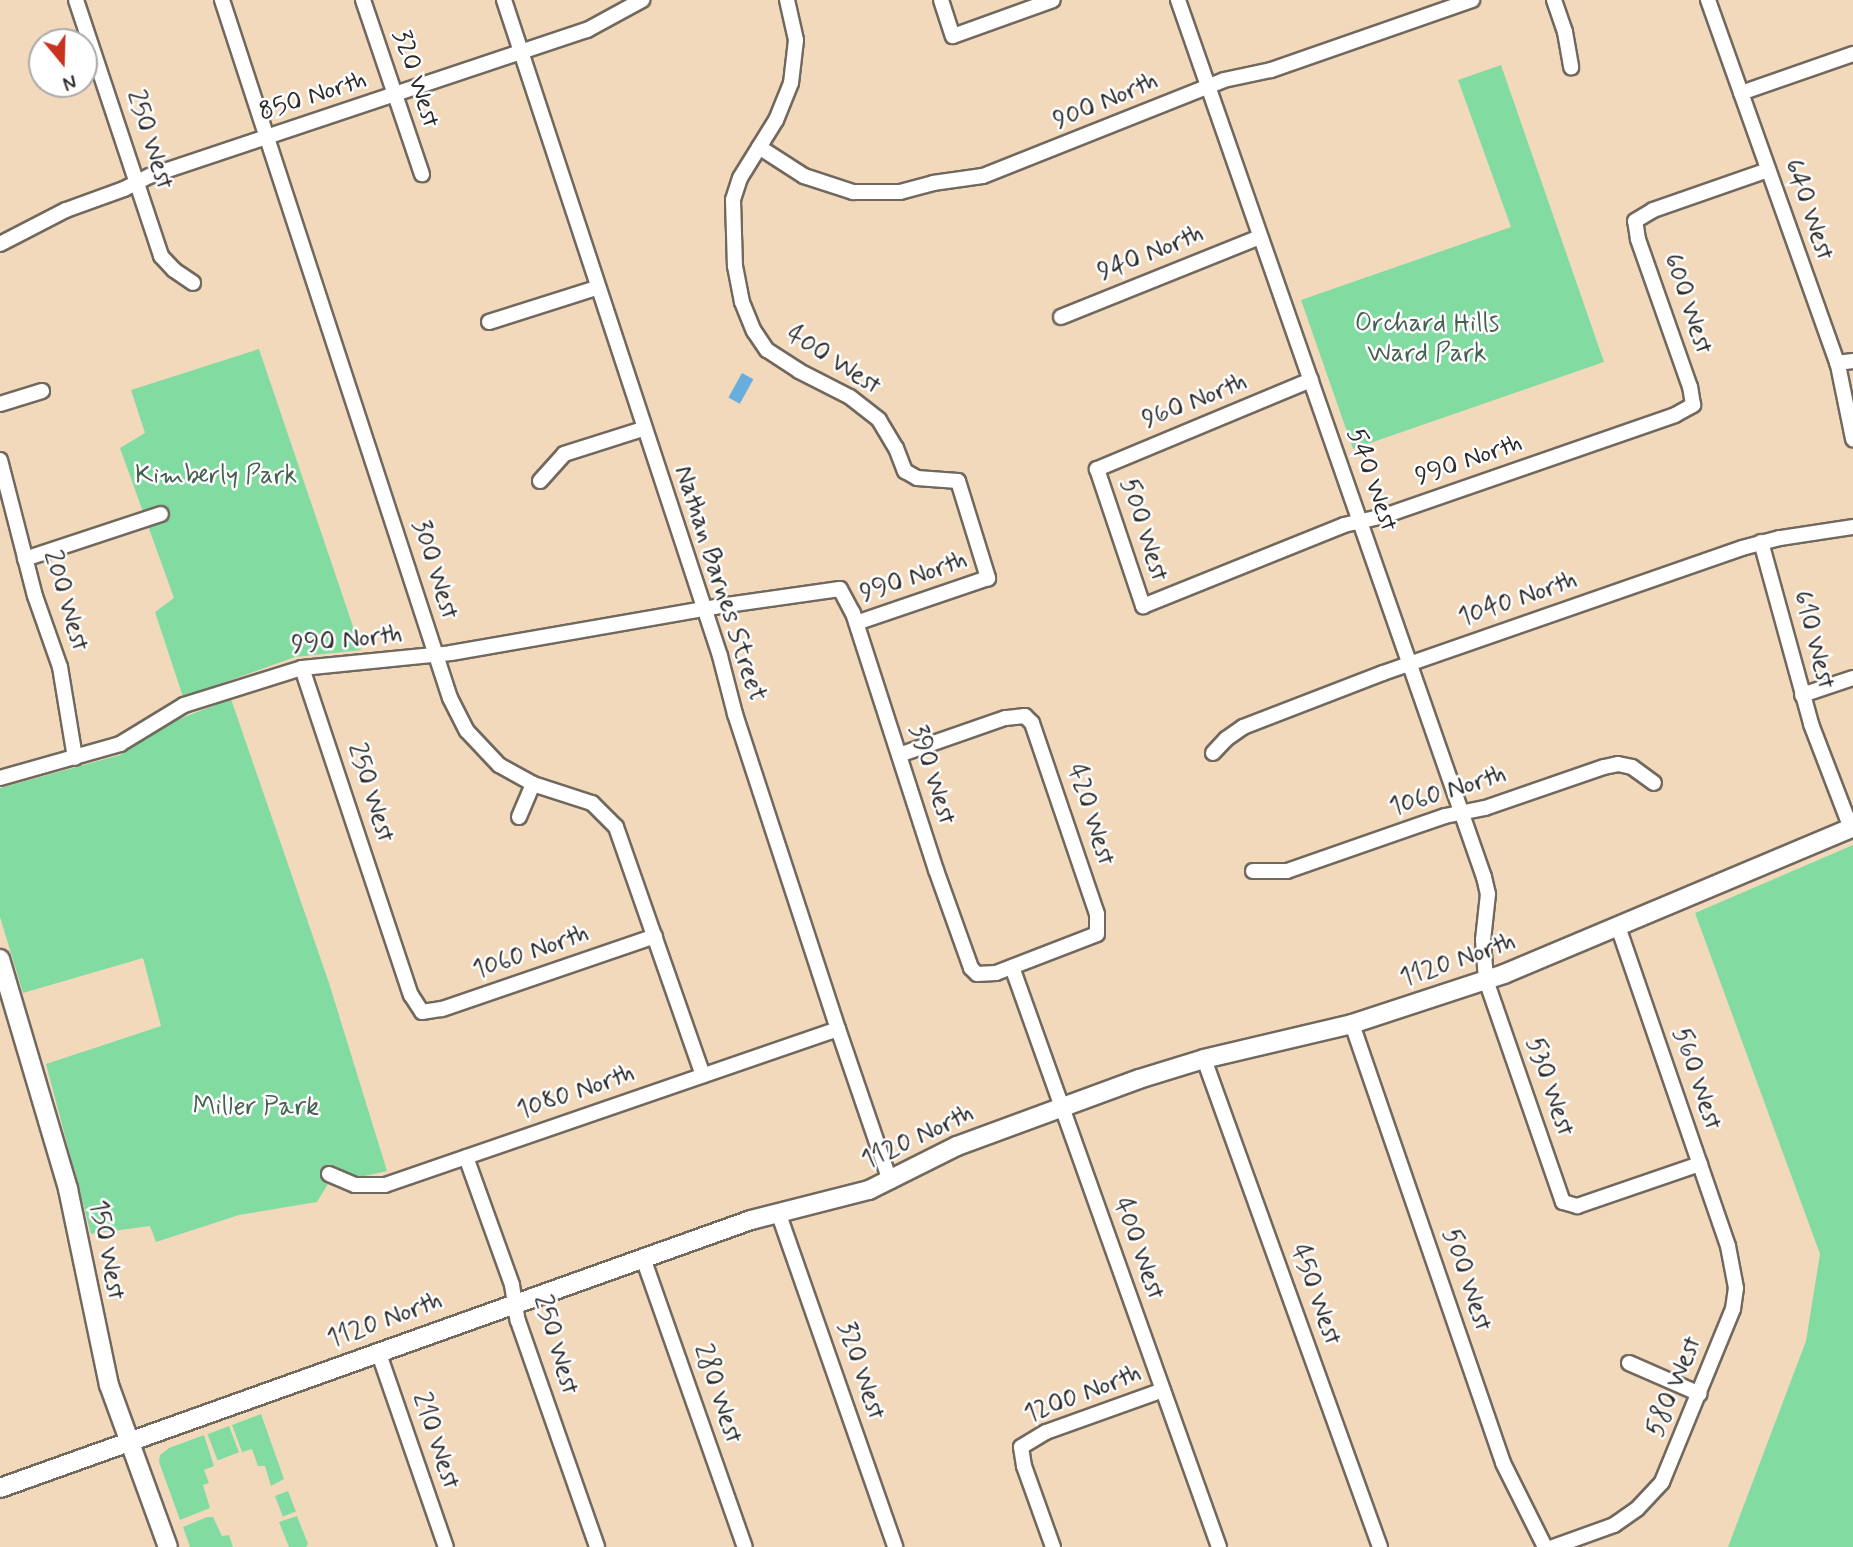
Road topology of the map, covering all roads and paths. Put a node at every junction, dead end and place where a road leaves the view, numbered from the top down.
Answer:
1 (76, 0) edge
2 (222, 0) edge
3 (363, 0) edge
4 (504, 0) edge
5 (642, 0) edge
6 (788, 0) edge
7 (941, 0) edge
8 (1054, 0) edge
9 (1178, 0) edge
10 (1472, 0) edge
11 (1554, 0) edge
12 (1709, 0) edge
13 (521, 53) junction
14 (1853, 54) edge
15 (1571, 67) dead end
16 (1208, 86) junction
17 (1741, 93) junction
18 (395, 95) junction
19 (268, 137) junction
20 (759, 147) junction
21 (1768, 170) junction
22 (422, 174) dead end
23 (137, 183) junction
24 (1260, 237) junction
25 (0, 244) edge
26 (193, 283) dead end
27 (596, 288) junction
28 (1061, 317) dead end
29 (489, 323) dead end
30 (1853, 360) edge
31 (1837, 363) junction
32 (1311, 380) junction
33 (42, 391) dead end
34 (0, 404) edge
35 (1693, 405) joint
36 (643, 429) junction
37 (1853, 439) edge
38 (0, 460) edge
39 (1097, 469) joint
40 (540, 481) dead end
41 (161, 514) dead end
42 (1360, 522) junction
43 (1853, 527) edge
44 (1761, 542) junction
45 (25, 559) junction
46 (988, 578) joint
47 (840, 589) joint
48 (1143, 606) joint
49 (704, 609) junction
50 (856, 623) junction
51 (436, 655) junction
52 (1409, 664) junction
53 (302, 667) junction
54 (1853, 678) edge
55 (1802, 695) junction
56 (1213, 753) dead end
57 (899, 755) junction
58 (75, 758) junction
59 (0, 778) edge
60 (1654, 783) dead end
61 (533, 784) junction
62 (1461, 813) junction
63 (519, 817) dead end
64 (1852, 827) edge
65 (1253, 871) dead end
66 (1618, 927) junction
67 (655, 936) junction
68 (0, 959) edge
69 (1012, 967) junction
70 (1486, 980) junction
71 (422, 1012) joint
72 (1352, 1024) junction
73 (838, 1029) junction
74 (1205, 1059) junction
75 (703, 1075) junction
76 (1061, 1107) junction
77 (466, 1157) junction
78 (1700, 1164) junction
79 (329, 1174) dead end
80 (890, 1181) junction
81 (778, 1212) junction
82 (1728, 1246) joint
83 (643, 1258) junction
84 (515, 1303) junction
85 (378, 1351) junction
86 (1629, 1363) dead end
87 (1163, 1390) junction
88 (1700, 1394) junction
89 (130, 1442) junction
90 (0, 1488) edge
91 (168, 1547) edge
92 (446, 1547) edge
93 (597, 1547) edge
94 (745, 1547) edge
95 (895, 1547) edge
96 (1053, 1547) edge
97 (1219, 1547) edge
98 (1380, 1547) edge
99 (1545, 1547) edge
100 (1553, 1547) edge

1 - 23 street, 250 West
2 - 19 street, 300 West
3 - 18 street, 320 West
4 - 13 street, Nathan Barnes Street
5 - 13 street, 850 North
6 - 20 street, 400 West
7 - 8 street
9 - 16 street, 540 West
10 - 16 street, 900 North
11 - 15 street
12 - 17 street, 640 West
13 - 18 street, 850 North
13 - 27 street, Nathan Barnes Street
14 - 17 street
16 - 20 street, 900 North
16 - 24 street, 540 West
17 - 21 street, 640 West
18 - 19 street, 850 North
18 - 22 street, 320 West
19 - 23 street, 850 North
19 - 51 street, 300 West
20 - 46 street, 400 West
21 - 31 street, 640 West
21 - 35 street, 600 West
23 - 25 street, 850 North
23 - 26 street, 250 West
24 - 28 street, 940 North
24 - 32 street, 540 West
27 - 29 street
27 - 36 street, Nathan Barnes Street
30 - 31 street
31 - 37 street, 640 West
32 - 39 street, 960 North
32 - 42 street, 540 West
33 - 34 street
35 - 42 street, 990 North
36 - 40 street
36 - 49 street, Nathan Barnes Street
38 - 45 street, 200 West
39 - 48 street, 500 West
41 - 45 street
42 - 48 street, 990 North
42 - 52 street, 540 West
43 - 44 street, 1040 North
44 - 52 street, 1040 North
44 - 55 street, 610 West
45 - 58 street, 200 West
46 - 50 street, 990 North
47 - 49 street, 990 North
47 - 50 street, 390 West
49 - 51 street, 990 North
49 - 73 street, Nathan Barnes Street
50 - 57 street, 390 West
51 - 53 street, 990 North
51 - 61 street, 300 West
52 - 56 street, 1040 North
52 - 62 street, 540 West
53 - 58 street, 990 North
53 - 71 street, 250 West
54 - 55 street
55 - 64 street, 610 West
57 - 69 street, 390 West
57 - 69 street, 420 West
58 - 59 street, 990 North
60 - 62 street, 1060 North
61 - 63 street
61 - 67 street, 300 West
62 - 65 street, 1060 North
62 - 70 street, 540 West
64 - 66 street, 1120 North
66 - 70 street, 1120 North
66 - 78 street, 560 West
67 - 71 street, 1060 North
67 - 75 street, 300 West
68 - 89 street, 150 West
69 - 76 street, 400 West
70 - 72 street, 1120 North
70 - 78 street, 530 West
72 - 74 street, 1120 North
72 - 99 street, 500 West
73 - 75 street, 1080 North
73 - 80 street, Nathan Barnes Street
74 - 76 street, 1120 North
74 - 98 street, 450 West
75 - 77 street, 1080 North
76 - 80 street, 1120 North
76 - 87 street, 400 West
77 - 79 street, 1080 North
77 - 84 street, 250 West
78 - 82 street, 560 West
80 - 81 street, 1120 North
81 - 83 street, 1120 North
81 - 95 street, 320 West
82 - 88 street, 580 West
83 - 84 street, 1120 North
83 - 94 street, 280 West
84 - 85 street, 1120 North
84 - 93 street, 250 West
85 - 89 street, 1120 North
85 - 92 street, 210 West
86 - 88 street
87 - 96 street, 1200 North
87 - 97 street, 400 West
88 - 100 street, 580 West
89 - 90 street, 1120 North
89 - 91 street, 150 West

